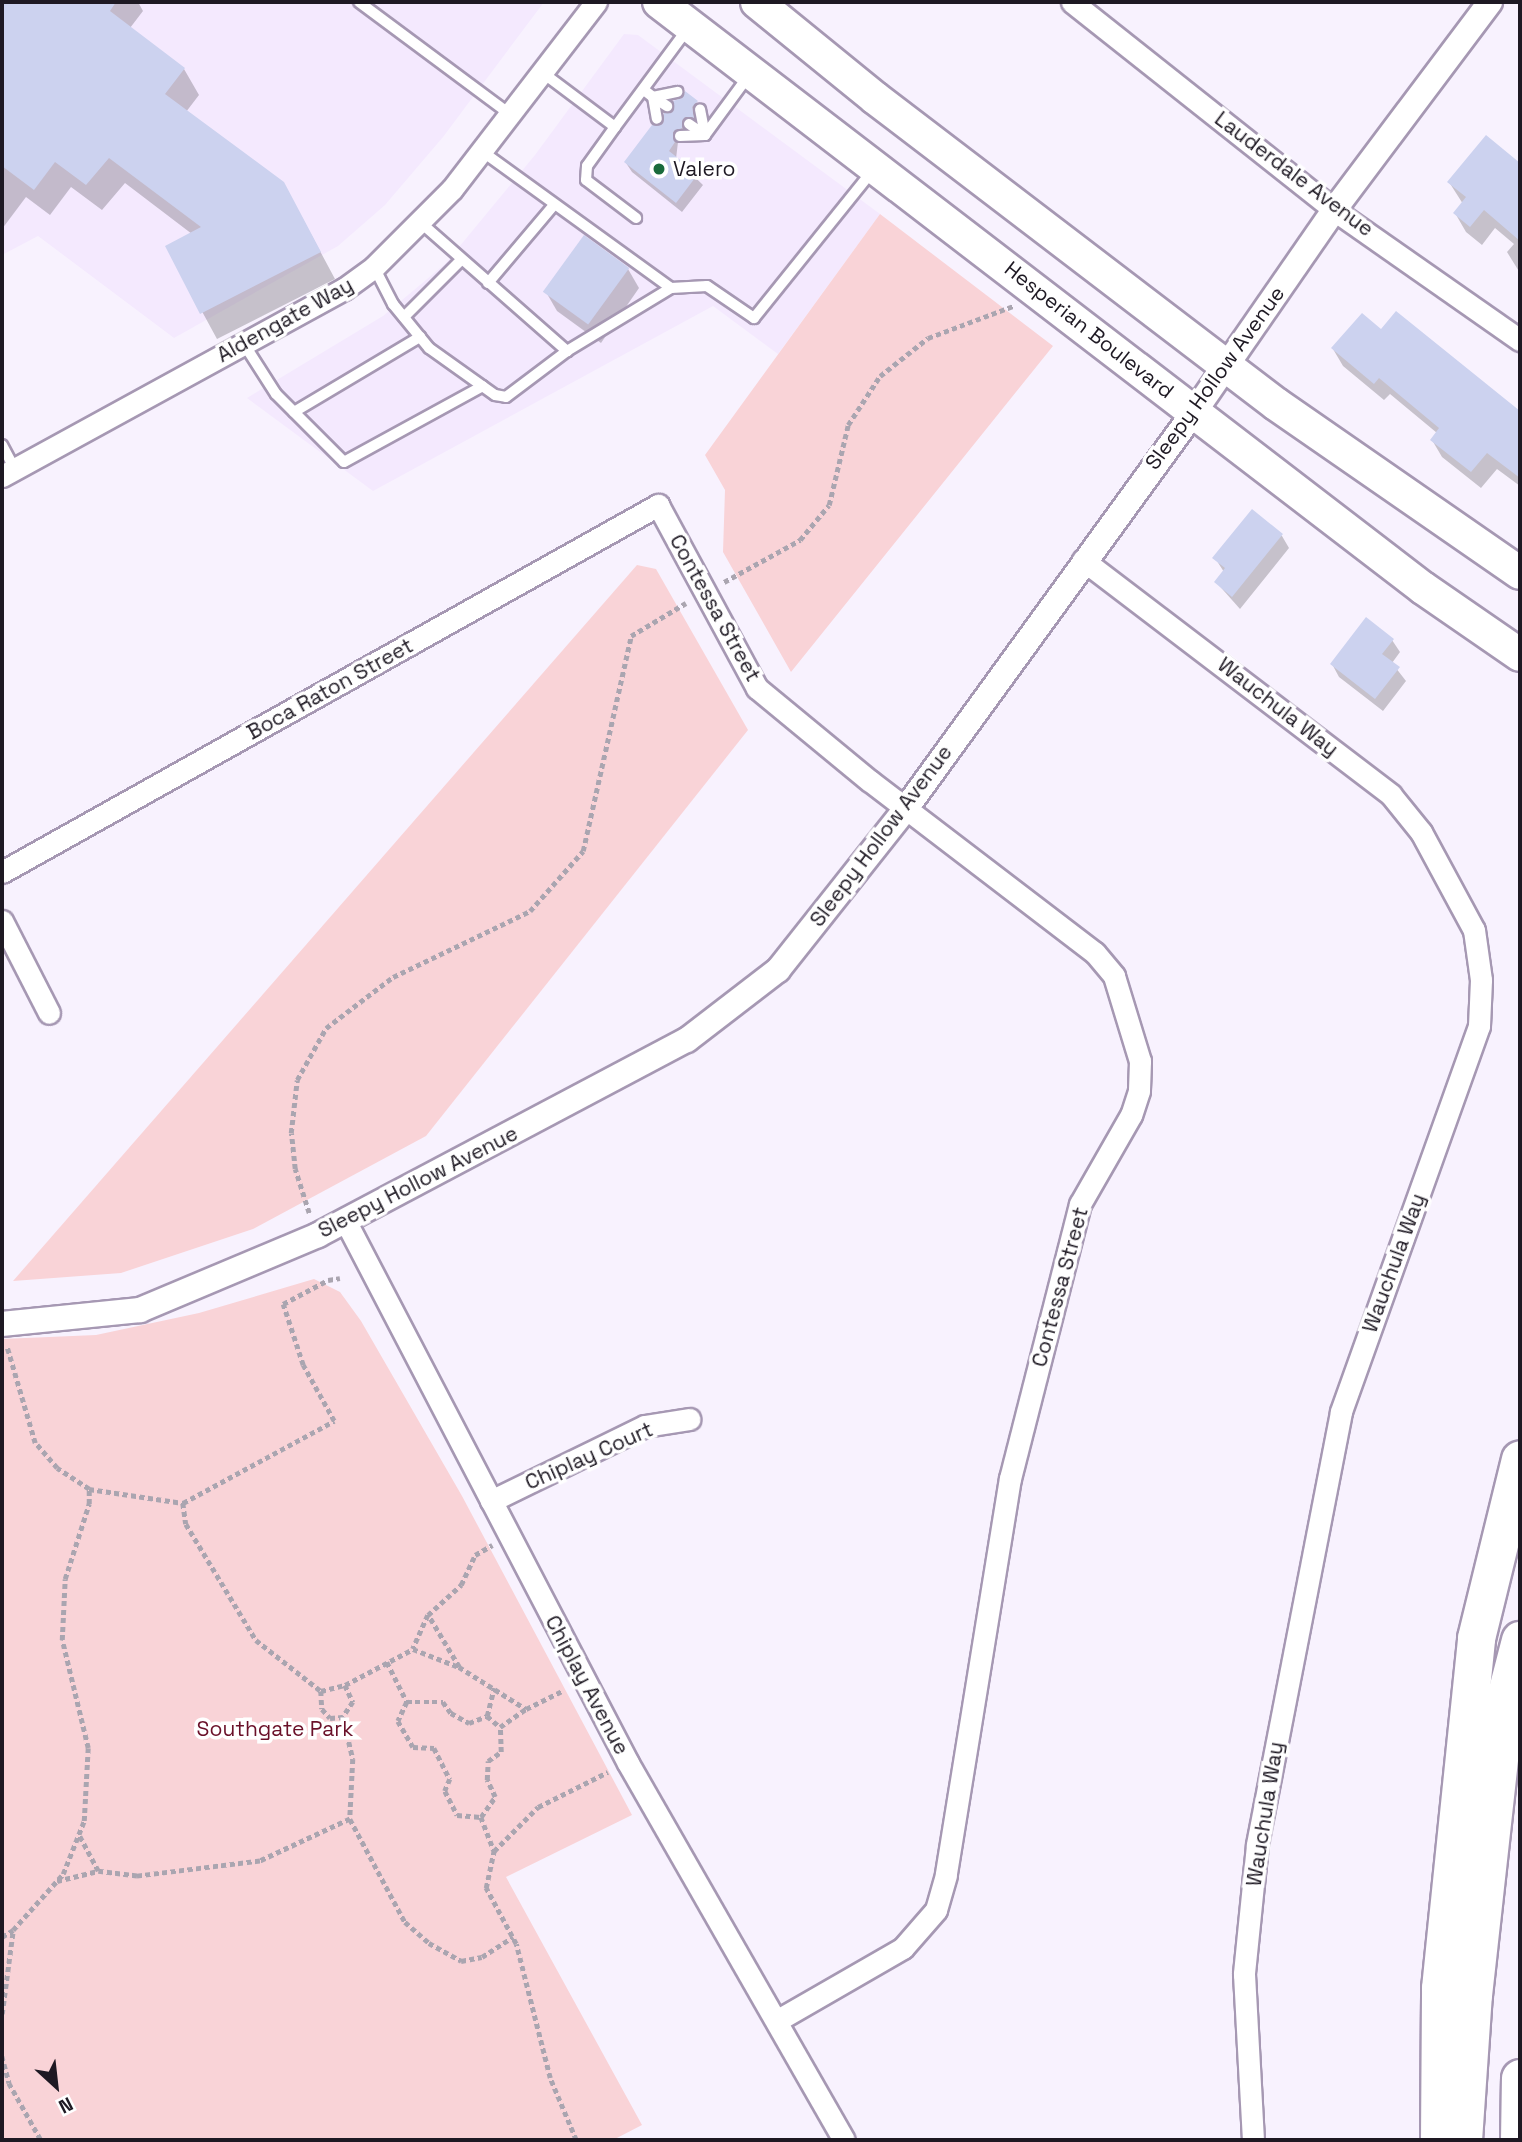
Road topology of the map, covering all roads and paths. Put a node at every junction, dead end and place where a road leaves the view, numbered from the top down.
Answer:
1 (359, 2) edge
2 (596, 2) edge
3 (659, 2) edge
4 (757, 2) edge
5 (1072, 2) edge
6 (1490, 2) edge
7 (691, 26) junction
8 (542, 73) junction
9 (751, 73) junction
10 (677, 92) dead end
11 (649, 93) junction
12 (667, 106) dead end
13 (700, 110) dead end
14 (511, 115) junction
15 (657, 119) dead end
16 (689, 124) dead end
17 (615, 127) junction
18 (705, 135) junction
19 (680, 136) dead end
20 (483, 152) junction
21 (874, 168) junction
22 (553, 206) junction
23 (1334, 210) junction
24 (636, 218) dead end
25 (420, 222) junction
26 (461, 260) junction
27 (374, 267) junction
28 (488, 283) junction
29 (671, 288) junction
30 (1035, 288) junction
31 (404, 317) junction
32 (420, 337) junction
33 (1520, 340) edge
34 (244, 344) junction
35 (567, 351) junction
36 (1225, 365) junction
37 (484, 386) junction
38 (1195, 411) junction
39 (294, 412) junction
40 (2, 445) edge
41 (8, 472) edge
42 (658, 505) joint
43 (1083, 560) junction
44 (1520, 573) edge
45 (705, 592) junction
46 (1520, 655) edge
47 (907, 807) junction
48 (2, 872) edge
49 (2, 921) edge
50 (50, 1013) dead end
51 (309, 1213) dead end
52 (346, 1222) junction
53 (340, 1278) dead end
54 (3, 1330) edge
55 (689, 1419) dead end
56 (1520, 1459) edge
57 (89, 1489) junction
58 (491, 1501) junction
59 (183, 1503) junction
60 (507, 1536) junction
61 (428, 1615) junction
62 (1520, 1640) edge
63 (413, 1648) junction
64 (387, 1662) junction
65 (459, 1667) junction
66 (584, 1680) junction
67 (345, 1685) junction
68 (494, 1688) junction
69 (321, 1691) junction
70 (407, 1702) junction
71 (526, 1709) junction
72 (343, 1717) junction
73 (487, 1717) junction
74 (500, 1727) junction
75 (628, 1763) junction
76 (481, 1817) junction
77 (350, 1819) junction
78 (79, 1835) junction
79 (494, 1851) junction
80 (98, 1871) junction
81 (56, 1881) junction
82 (13, 1930) junction
83 (2, 1937) edge
84 (513, 1937) junction
85 (2, 2014) edge
86 (778, 2020) junction
87 (2, 2056) edge
88 (1520, 2078) edge
89 (41, 2140) edge
90 (576, 2140) edge
91 (844, 2140) edge
92 (1253, 2140) edge
93 (1438, 2140) edge
94 (1463, 2140) edge
95 (1519, 2140) edge

1 - 14 lane
2 - 8 street, Aldengate Way
3 - 7 main road, Hesperian Boulevard
4 - 36 main road
5 - 23 street, Lauderdale Avenue
6 - 23 street, Sleepy Hollow Avenue
7 - 9 main road, Hesperian Boulevard
7 - 11 lane
8 - 14 street, Aldengate Way
8 - 17 lane
9 - 18 lane
9 - 21 main road, Hesperian Boulevard
10 - 11 lane
11 - 12 lane
11 - 15 lane
11 - 17 lane
13 - 18 lane
14 - 20 street, Aldengate Way
16 - 18 lane
17 - 24 lane
18 - 19 lane
20 - 22 lane
20 - 25 street, Aldengate Way
21 - 29 lane
21 - 30 main road, Hesperian Boulevard
22 - 28 lane
22 - 29 lane
23 - 33 street, Lauderdale Avenue
23 - 36 street, Sleepy Hollow Avenue
25 - 26 lane
25 - 27 street, Aldengate Way
26 - 28 lane
26 - 31 lane
27 - 31 lane
27 - 34 street, Aldengate Way
28 - 35 lane
29 - 35 lane
30 - 38 main road, Hesperian Boulevard
30 - 45 path
31 - 32 lane
32 - 37 lane
32 - 39 lane
34 - 39 lane
34 - 41 street, Aldengate Way
35 - 37 lane
36 - 38 street, Sleepy Hollow Avenue
36 - 44 main road
37 - 39 lane
38 - 43 street, Sleepy Hollow Avenue
38 - 46 main road, Hesperian Boulevard
40 - 41 lane
42 - 45 street, Contessa Street
42 - 48 street, Boca Raton Street
43 - 47 street, Sleepy Hollow Avenue
43 - 92 street, Wauchula Way
45 - 47 street, Contessa Street
45 - 51 path
47 - 52 street, Sleepy Hollow Avenue
47 - 86 street, Contessa Street
49 - 50 street
52 - 54 street, Sleepy Hollow Avenue
52 - 58 street, Chiplay Avenue
53 - 59 path
54 - 57 path
55 - 58 street, Chiplay Court
56 - 93 highway
57 - 59 path
57 - 78 path
58 - 60 street, Chiplay Avenue
59 - 69 path
60 - 61 path
60 - 66 street, Chiplay Avenue
61 - 63 path
61 - 65 path
62 - 94 highway
63 - 64 path
63 - 65 path
64 - 67 path
64 - 70 path
65 - 68 path
66 - 71 path
66 - 75 street, Chiplay Avenue
67 - 69 path
67 - 72 path
68 - 71 path
68 - 73 path
69 - 72 path
70 - 73 path
70 - 76 path
71 - 74 path
72 - 77 path
73 - 74 path
74 - 76 path
75 - 79 path
75 - 86 street, Chiplay Avenue
76 - 79 path
77 - 80 path
77 - 84 path
78 - 80 path
78 - 81 path
79 - 84 path
80 - 81 path
81 - 82 path
82 - 83 path
82 - 85 path
84 - 90 path
86 - 91 street, Chiplay Avenue
87 - 89 path
88 - 95 highway

